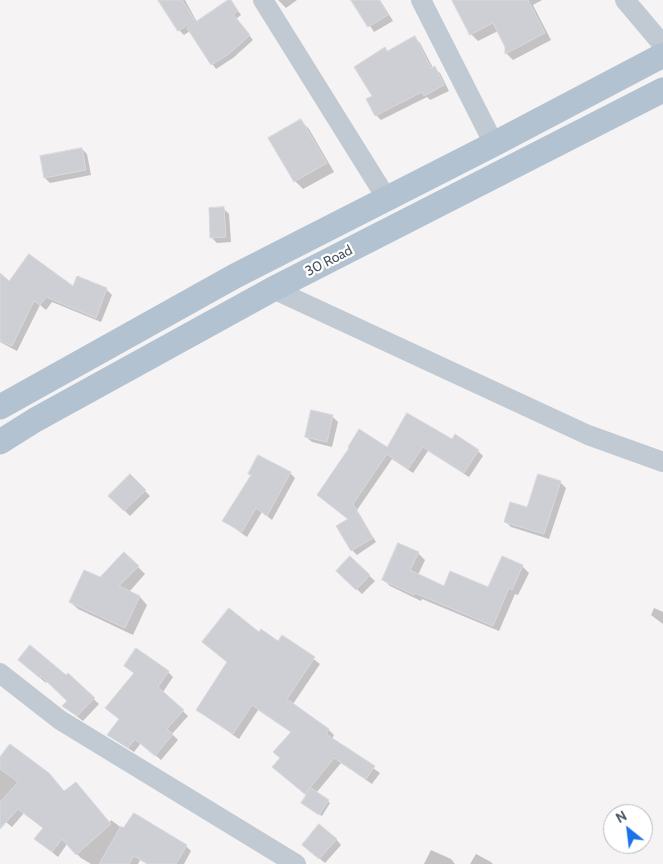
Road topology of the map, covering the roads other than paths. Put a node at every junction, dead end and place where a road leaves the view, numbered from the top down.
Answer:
1 (263, 0) edge
2 (421, 0) edge
3 (625, 0) edge
4 (663, 45) edge
5 (663, 55) edge
6 (663, 90) edge
7 (494, 144) junction
8 (387, 199) junction
9 (273, 289) junction
10 (0, 408) edge
11 (0, 442) edge
12 (663, 462) edge
13 (0, 673) edge
14 (296, 864) edge

1 - 8 street
2 - 7 street
3 - 4 street
5 - 7 main road
6 - 9 main road, 30 Road
7 - 8 main road
8 - 10 main road
9 - 11 main road, 30 Road
9 - 12 street
13 - 14 street

